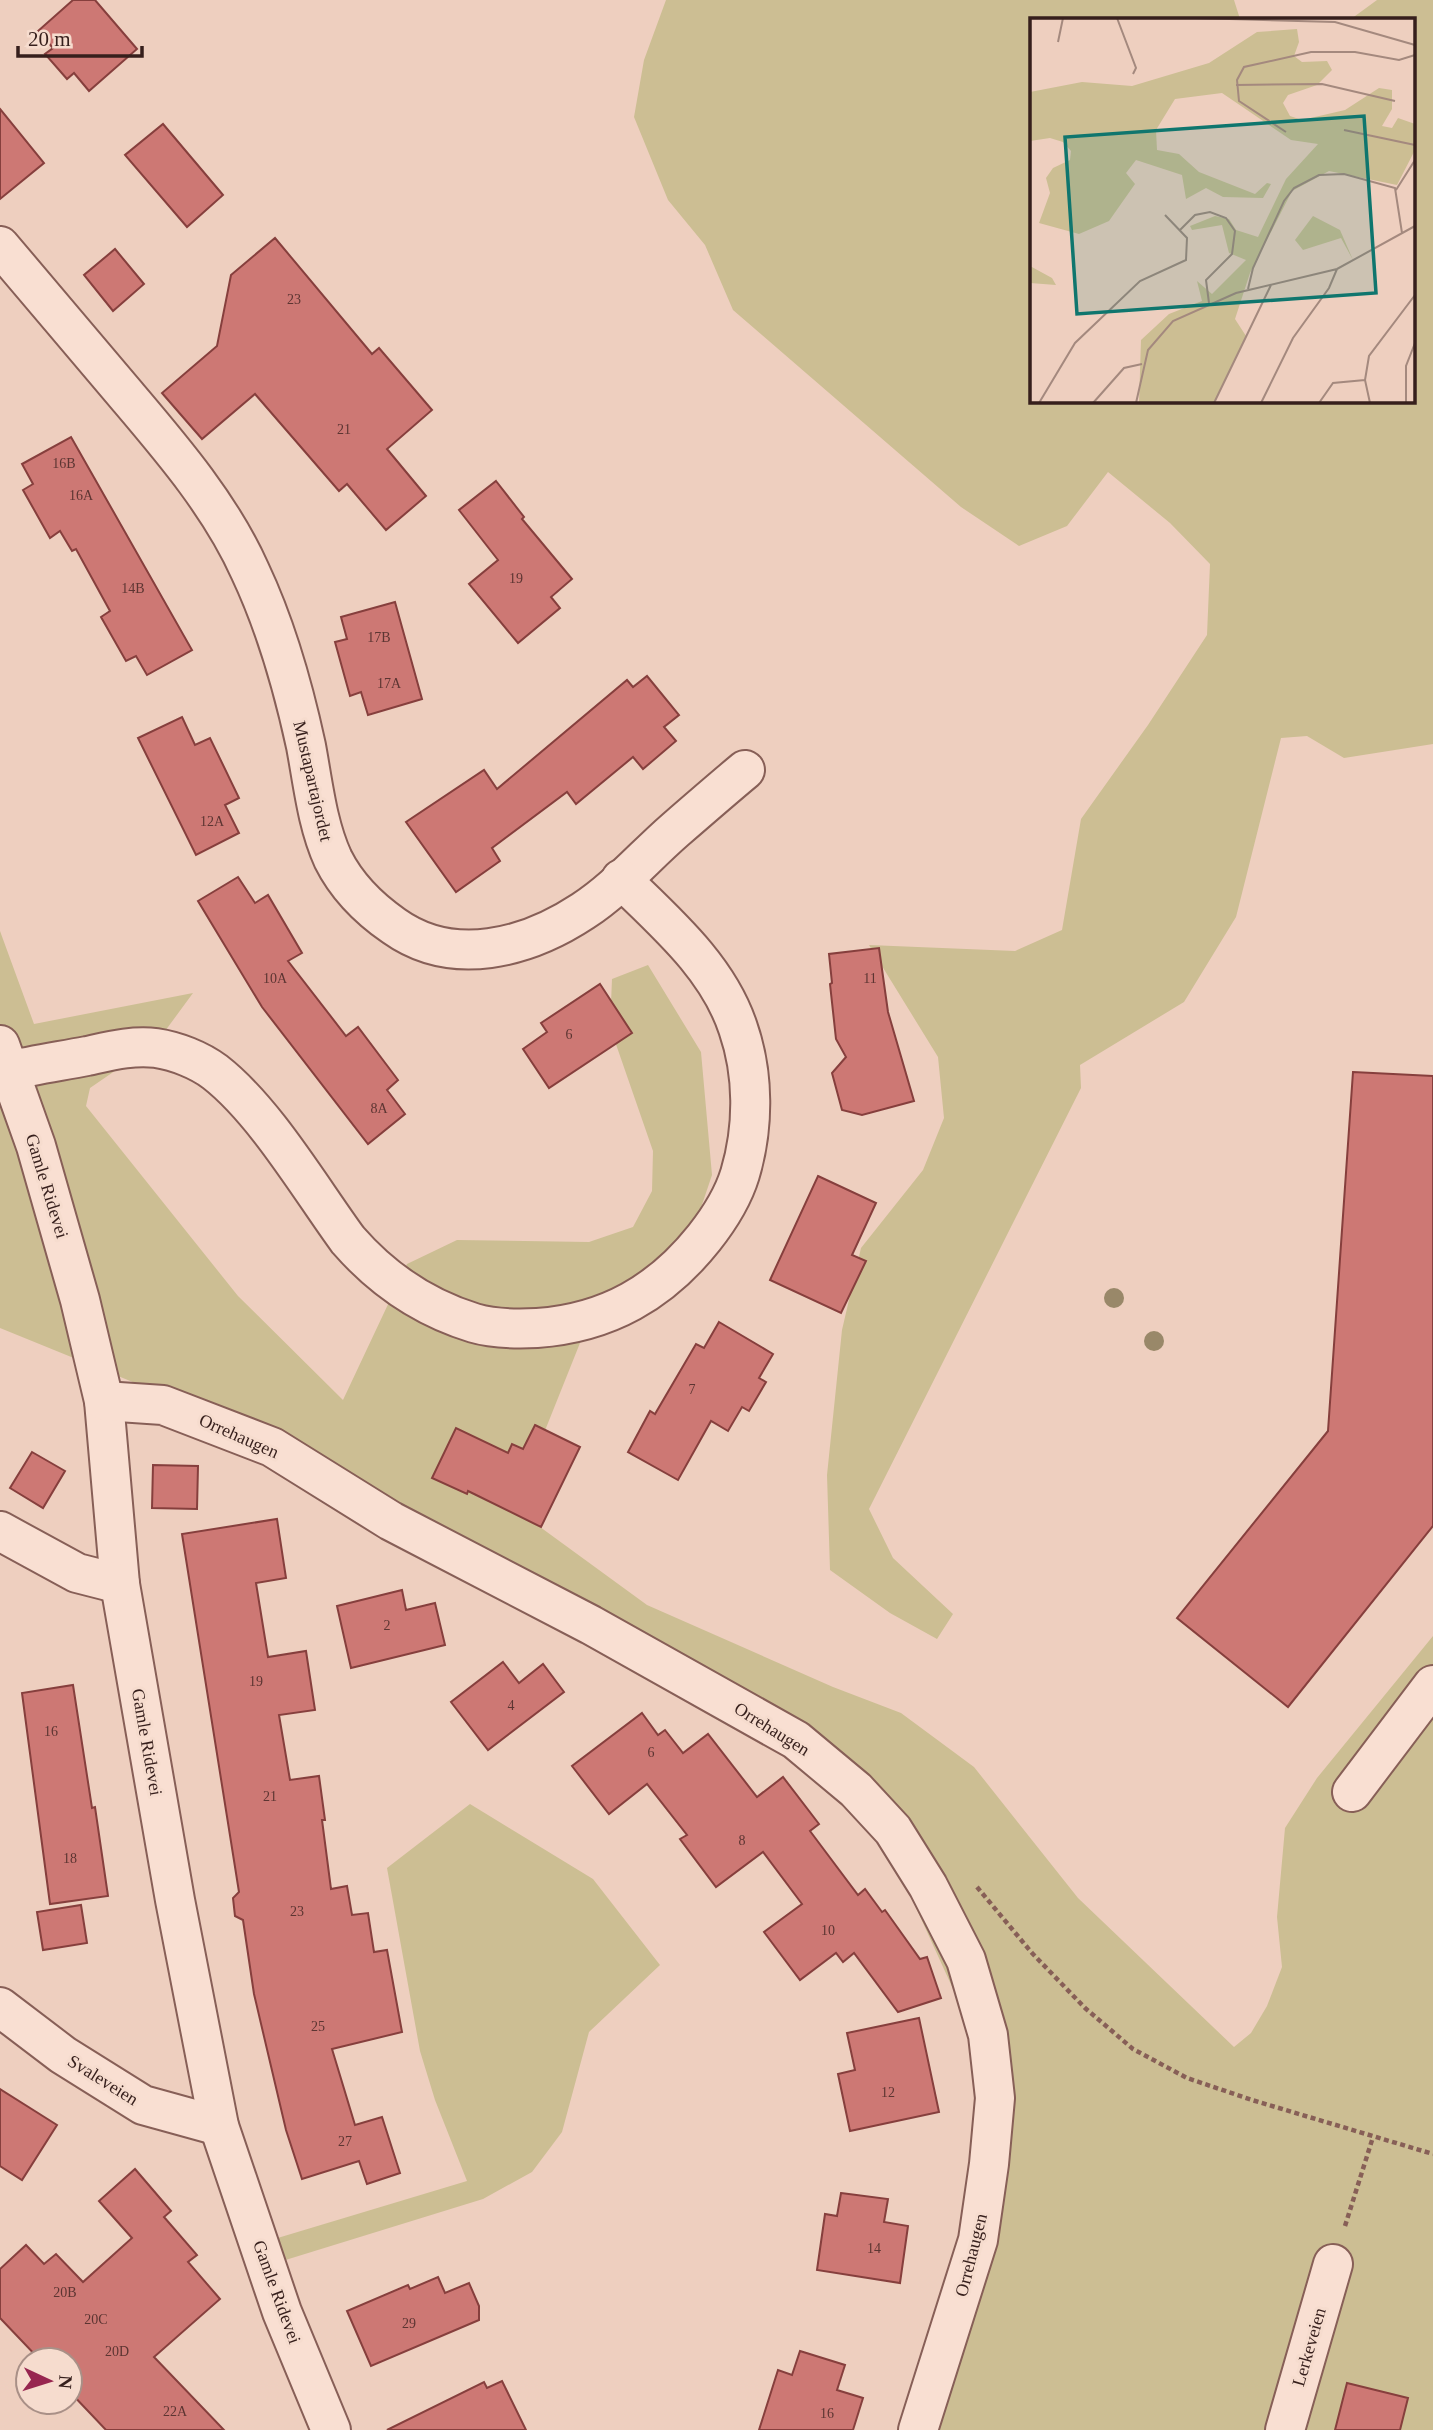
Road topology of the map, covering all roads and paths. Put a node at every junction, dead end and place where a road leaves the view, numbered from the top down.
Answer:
1 (0, 246) edge
2 (745, 770) dead end
3 (621, 879) junction
4 (4, 1058) edge
5 (104, 1401) junction
6 (0, 1531) edge
7 (120, 1584) junction
8 (1433, 1685) edge
9 (1352, 1792) dead end
10 (974, 1883) dead end
11 (0, 2007) edge
12 (219, 2126) junction
13 (1374, 2137) junction
14 (1433, 2154) edge
15 (1333, 2264) joint
16 (331, 2430) edge
17 (918, 2430) edge
18 (1286, 2430) edge

1 - 3 street, Mustapartajordet
2 - 3 street, Mustapartajordet
3 - 4 street
4 - 5 street, Gamle Ridevei
5 - 7 street, Gamle Ridevei
5 - 17 street, Orrehaugen
6 - 7 street
7 - 12 street, Gamle Ridevei
8 - 9 street
10 - 13 path
11 - 12 street, Svaleveien
12 - 16 street, Gamle Ridevei
13 - 14 path
13 - 15 path
15 - 18 street, Lerkeveien

